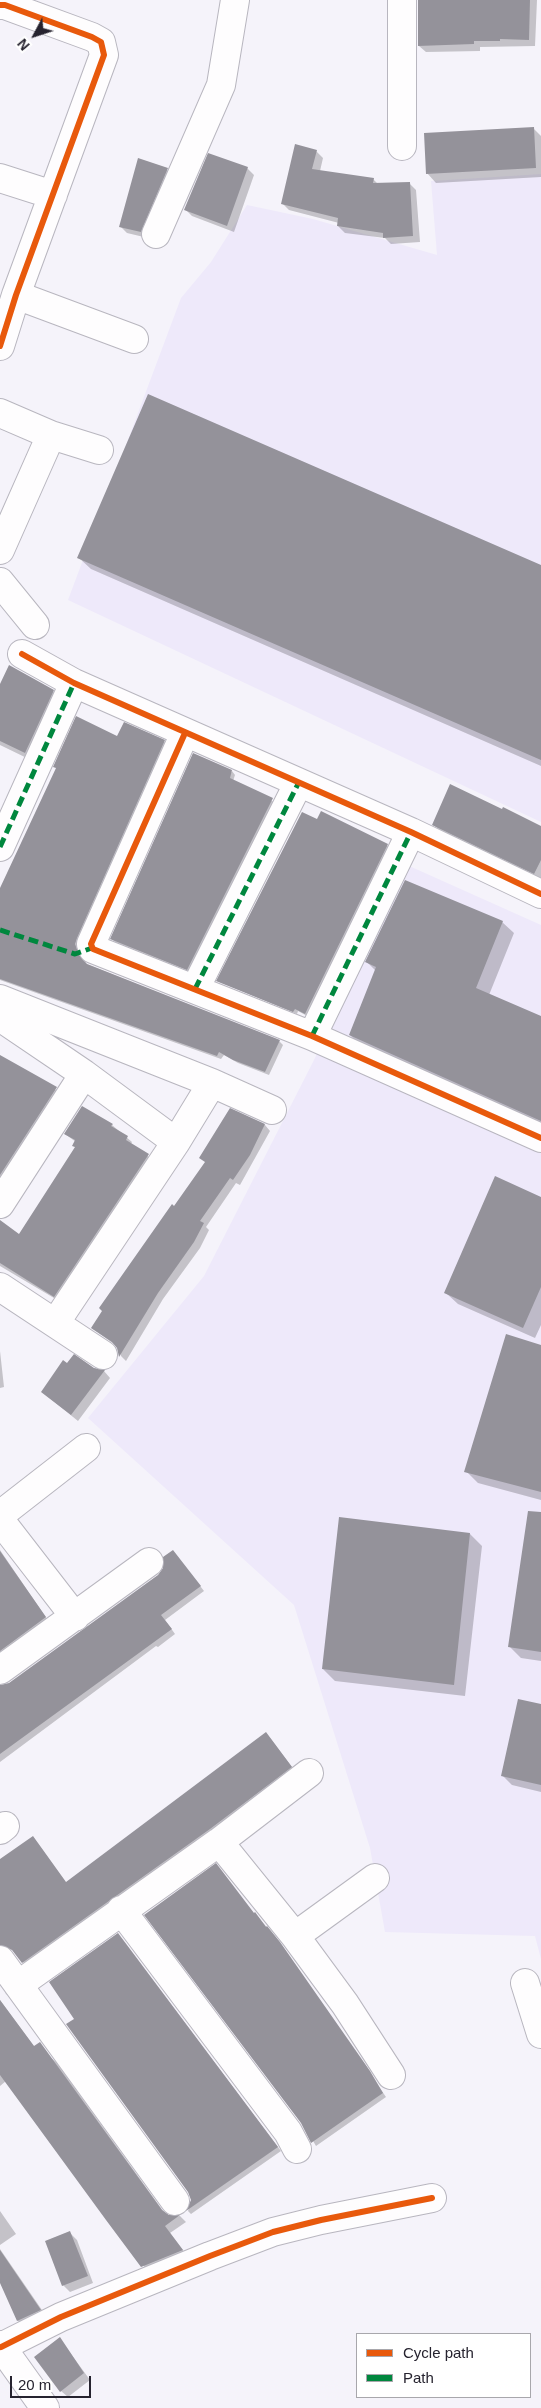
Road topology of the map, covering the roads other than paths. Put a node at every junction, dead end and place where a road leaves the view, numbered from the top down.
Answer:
1 (235, 0) edge
2 (402, 0) edge
3 (0, 5) edge
4 (402, 146) dead end
5 (0, 178) edge
6 (53, 195) junction
7 (156, 234) dead end
8 (16, 294) junction
9 (134, 339) dead end
10 (0, 346) edge
11 (0, 413) edge
12 (51, 435) junction
13 (99, 450) dead end
14 (0, 550) edge
15 (0, 582) edge
16 (35, 625) dead end
17 (22, 654) dead end
18 (74, 682) junction
19 (185, 733) junction
20 (298, 784) junction
21 (411, 832) junction
22 (0, 847) edge
23 (541, 894) edge
24 (195, 989) junction
25 (0, 999) edge
26 (0, 1017) edge
27 (312, 1036) junction
28 (84, 1074) junction
29 (212, 1083) junction
30 (272, 1110) dead end
31 (541, 1138) edge
32 (176, 1142) junction
33 (0, 1204) edge
34 (0, 1287) edge
35 (12, 1304) edge
36 (56, 1322) junction
37 (103, 1355) dead end
38 (86, 1448) dead end
39 (0, 1515) edge
40 (0, 1520) edge
41 (149, 1562) dead end
42 (75, 1618) junction
43 (0, 1670) edge
44 (309, 1773) dead end
45 (219, 1842) junction
46 (375, 1878) dead end
47 (121, 1910) junction
48 (295, 1936) junction
49 (0, 1960) edge
50 (525, 1983) dead end
51 (18, 1985) junction
52 (541, 2034) edge
53 (391, 2075) dead end
54 (297, 2149) dead end
55 (432, 2198) dead end
56 (176, 2201) dead end
57 (1, 2346) edge
58 (45, 2408) edge

1 - 7 street
2 - 4 street
3 - 6 street
5 - 6 street
6 - 8 street
8 - 9 street
8 - 10 street
11 - 12 street
12 - 13 street
12 - 14 street
15 - 16 street
17 - 18 street
18 - 19 street
18 - 22 street
19 - 20 street
19 - 24 street
20 - 21 street
20 - 24 street
21 - 23 street
21 - 27 street
24 - 27 street
25 - 29 street
26 - 28 street
27 - 31 street
28 - 32 street
28 - 33 street
29 - 30 street
29 - 32 street
32 - 36 street
34 - 35 street
35 - 36 street
36 - 37 street
38 - 39 street
40 - 42 street
41 - 42 street
42 - 43 street
44 - 45 street
45 - 47 street
45 - 48 street
46 - 48 street
47 - 51 street
47 - 54 street
48 - 53 street
49 - 51 street
50 - 52 street
51 - 56 street
55 - 57 street
57 - 58 street

